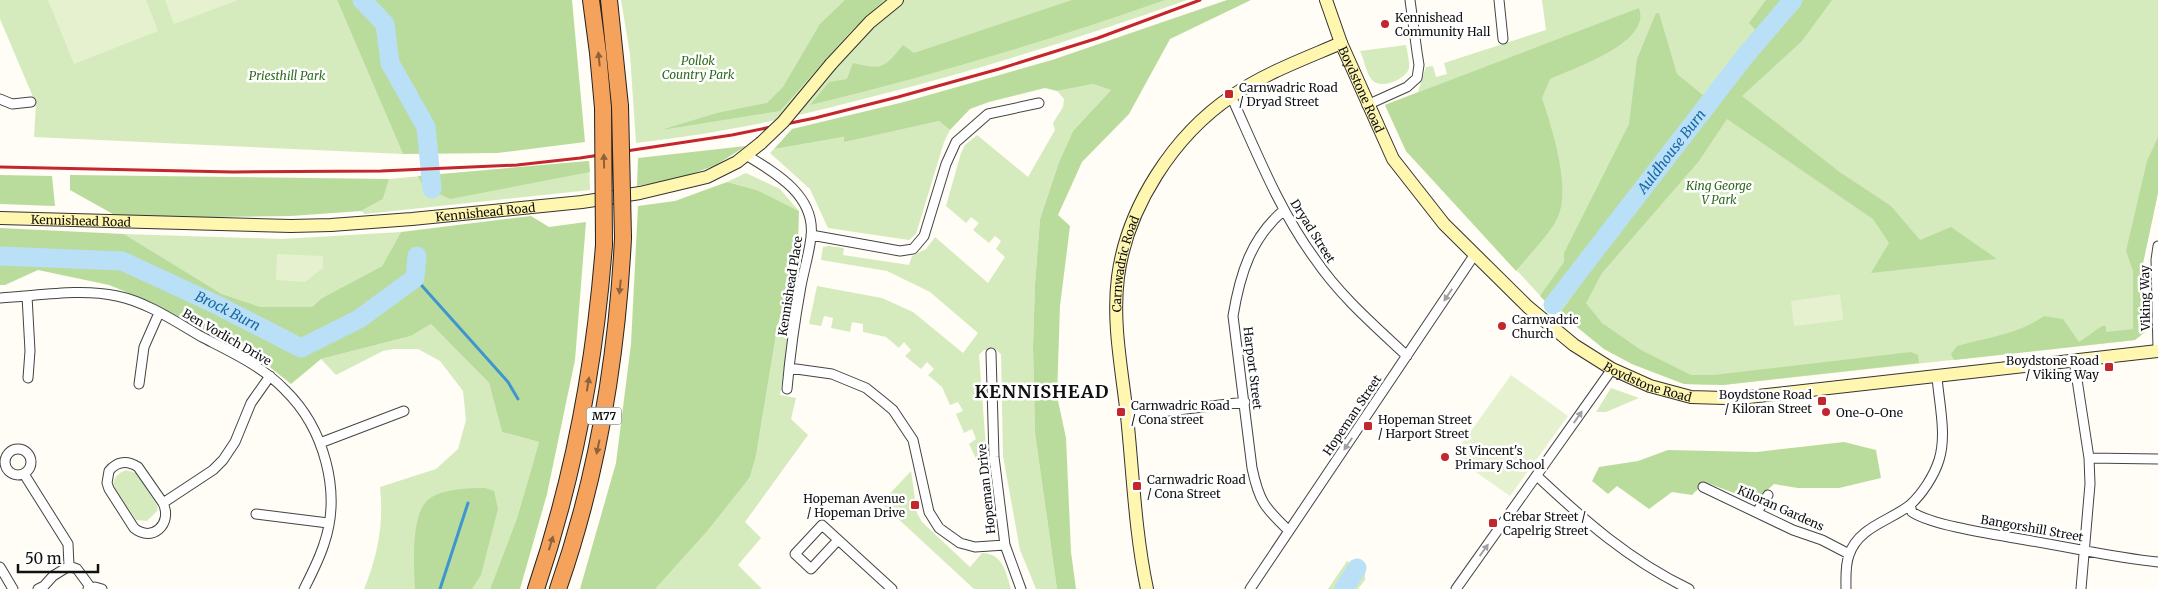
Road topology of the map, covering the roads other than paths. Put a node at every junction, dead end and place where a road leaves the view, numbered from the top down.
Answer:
1 (591, 0) edge
2 (609, 0) edge
3 (897, 0) edge
4 (1326, 0) edge
5 (1410, 0) edge
6 (1499, 0) edge
7 (1503, 39) dead end
8 (1341, 43) junction
9 (1231, 96) junction
10 (0, 100) edge
11 (30, 102) dead end
12 (1039, 103) dead end
13 (1367, 105) junction
14 (746, 155) junction
15 (1284, 210) junction
16 (0, 218) edge
17 (811, 236) junction
18 (2158, 246) edge
19 (1476, 254) junction
20 (27, 296) junction
21 (0, 298) edge
22 (159, 313) junction
23 (2158, 351) edge
24 (991, 353) dead end
25 (1407, 356) junction
26 (2074, 360) junction
27 (789, 368) junction
28 (1612, 369) junction
29 (270, 376) junction
30 (1937, 376) junction
31 (28, 378) dead end
32 (139, 384) dead end
33 (787, 389) dead end
34 (1245, 402) junction
35 (404, 411) dead end
36 (1127, 416) junction
37 (320, 443) junction
38 (2089, 458) junction
39 (2158, 459) edge
40 (24, 474) dead end
41 (1537, 476) junction
42 (1703, 487) dead end
43 (1768, 495) dead end
44 (163, 503) junction
45 (1910, 505) junction
46 (1757, 512) junction
47 (256, 514) dead end
48 (328, 523) junction
49 (1289, 530) junction
50 (838, 540) junction
51 (1005, 544) junction
52 (2086, 550) junction
53 (1849, 554) junction
54 (2158, 562) edge
55 (69, 566) junction
56 (0, 567) edge
57 (90, 588) edge
58 (13, 589) edge
59 (38, 589) edge
60 (102, 589) edge
61 (304, 589) edge
62 (536, 589) edge
63 (558, 589) edge
64 (892, 589) edge
65 (1021, 589) edge
66 (1147, 589) edge
67 (1250, 589) edge
68 (1456, 589) edge
69 (1689, 589) edge
70 (1846, 589) edge
71 (2081, 589) edge

62 -> 1 highway, M77, bridge
2 -> 63 highway, M77, bridge
3 - 14 street, Kennishead Road, bridge
4 - 8 street, Boydstone Road
5 - 13 street
6 - 7 street
8 - 9 street, Carnwadric Road
8 - 13 street, Boydstone Road
9 - 15 street, Dryad Street
9 - 36 street, Carnwadric Road
10 - 11 street
12 - 17 street
13 - 19 street, Boydstone Road
14 - 16 street, Kennishead Road
14 - 17 street, Kennishead Place
15 - 25 street, Dryad Street
15 - 34 street, Harport Street
17 - 27 street, Kennishead Place
18 - 23 street, Viking Way
19 -> 25 street, Hopeman Street
19 - 28 street, Boydstone Road
20 - 21 street, Ben Vorlich Drive
20 - 22 street, Ben Vorlich Drive
20 - 31 street
22 - 29 street, Ben Vorlich Drive
22 - 32 street
23 - 26 street, Boydstone Road
24 - 51 street, Hopeman Drive
25 -> 49 street, Hopeman Street
26 - 30 street, Boydstone Road
26 - 38 street
27 - 33 street, Kennishead Place
27 - 51 street
28 - 30 street, Boydstone Road
41 -> 28 street
29 - 37 street, Ben Vorlich Drive
29 - 44 street
30 - 45 street
34 - 36 street
34 - 49 street, Harport Street
35 - 37 street
36 - 66 street, Carnwadric Road
37 - 48 street, Ben Vorlich Drive
38 - 39 street
38 - 52 street
40 - 55 street
68 -> 41 street
41 - 69 street
42 - 46 street, Kiloran Gardens
43 - 46 street
44 - 44 street
45 - 52 street, Bangorshill Street
45 - 53 street
46 - 53 street, Kiloran Gardens
47 - 48 street
48 - 61 street, Ben Vorlich Drive
49 - 67 street, Hopeman Street
50 - 50 street
50 - 64 street
51 - 65 street, Hopeman Drive
52 - 54 street, Bangorshill Street
52 - 71 street
53 - 70 street
55 - 57 street
55 - 59 street
56 - 58 street
57 - 60 street

